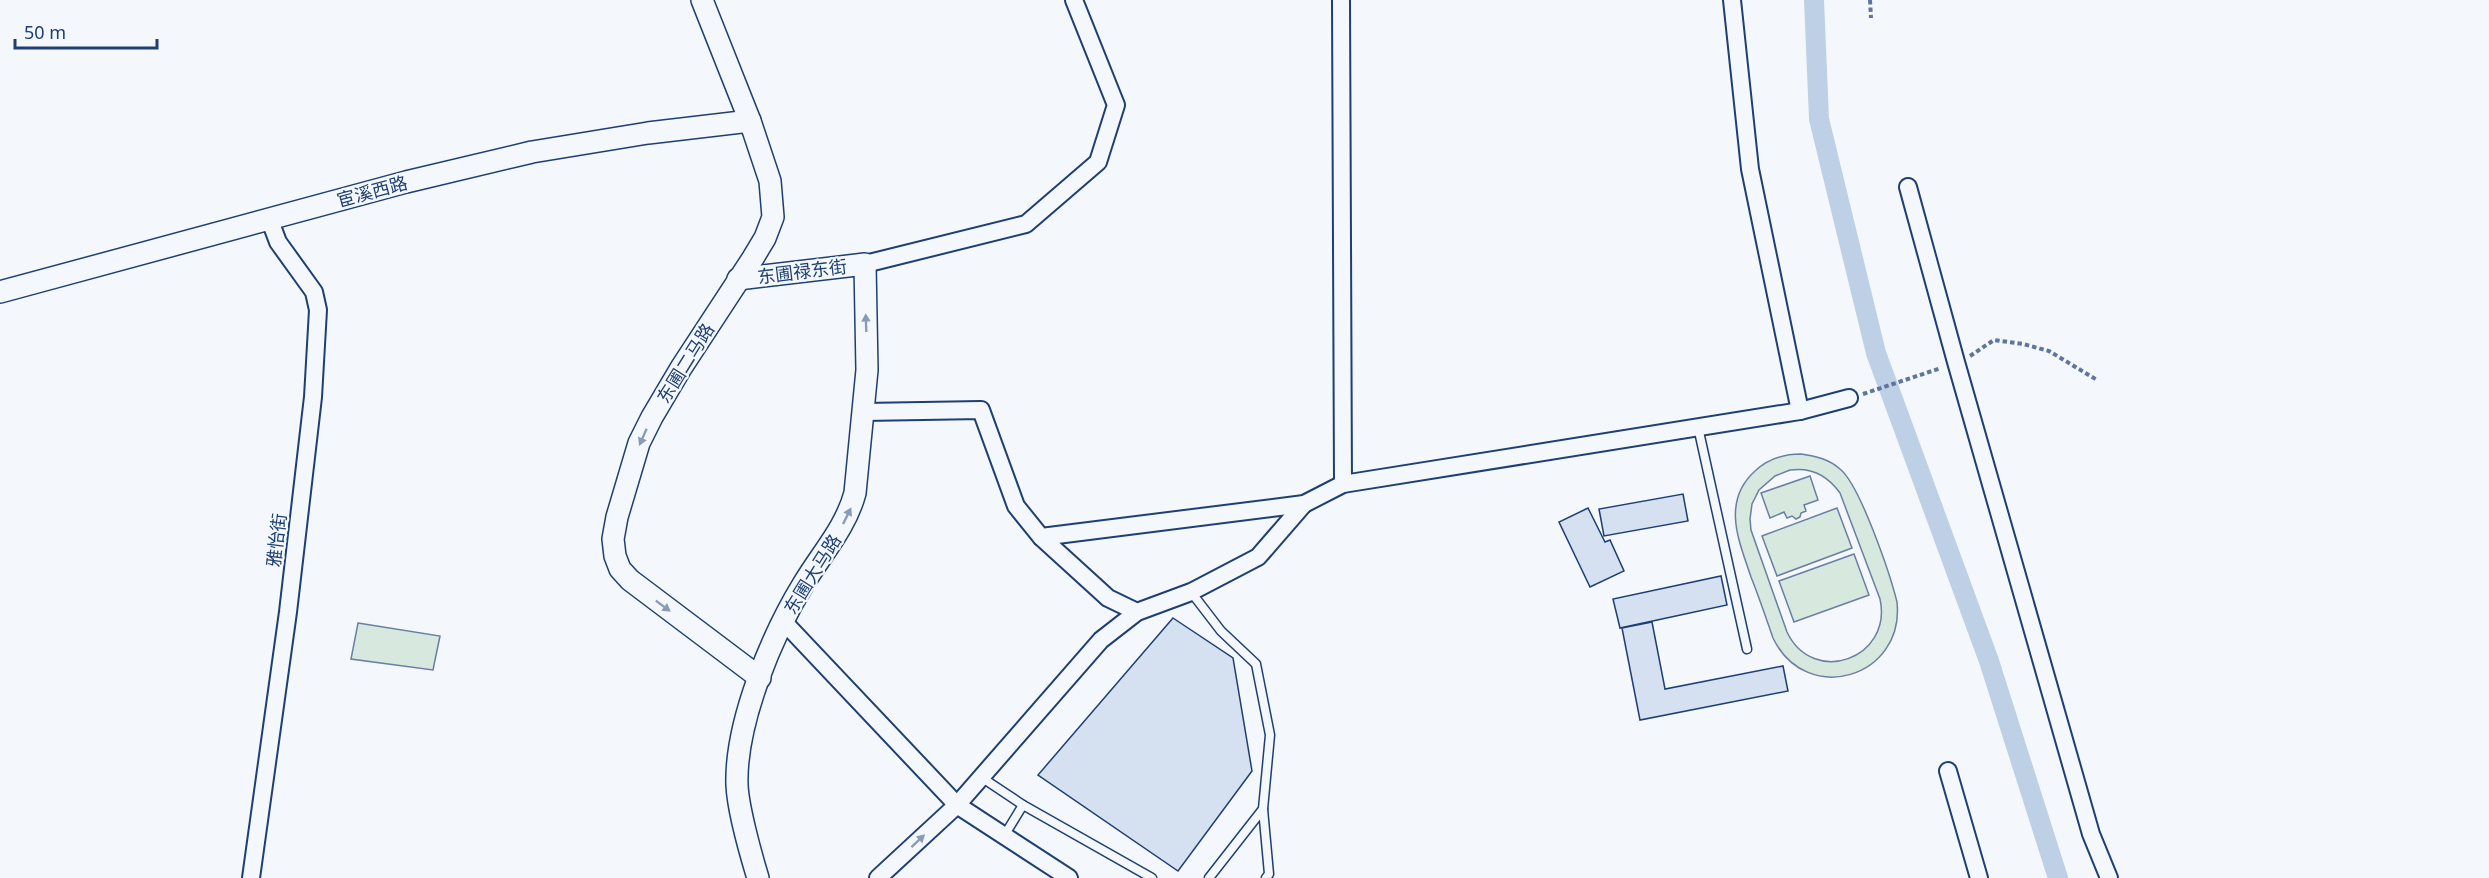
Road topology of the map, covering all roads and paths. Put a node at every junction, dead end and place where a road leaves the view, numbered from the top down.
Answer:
1 (702, 0) edge
2 (1074, 0) edge
3 (1341, 0) edge
4 (1732, 0) edge
5 (1870, 0) edge
6 (1871, 18) dead end
7 (750, 121) junction
8 (1908, 187) dead end
9 (269, 218) junction
10 (865, 264) junction
11 (738, 279) junction
12 (0, 292) edge
13 (1956, 362) junction
14 (2097, 380) dead end
15 (1849, 398) joint
16 (1800, 411) junction
17 (864, 412) junction
18 (1698, 427) junction
19 (1343, 484) junction
20 (1304, 504) junction
21 (1041, 537) junction
22 (1191, 592) junction
23 (1137, 612) junction
24 (783, 621) junction
25 (1747, 649) dead end
26 (760, 678) junction
27 (1948, 771) dead end
28 (981, 777) junction
29 (957, 805) junction
30 (1023, 805) junction
31 (1263, 809) junction
32 (1004, 836) junction
33 (251, 878) edge
34 (758, 878) edge
35 (878, 878) edge
36 (1069, 878) edge
37 (1152, 878) edge
38 (1209, 878) edge
39 (1266, 878) edge
40 (1979, 878) edge
41 (2109, 878) edge

1 - 7 street, 东圃二马路
2 - 10 street
3 - 19 street
4 - 16 street
5 - 6 path
7 - 9 street, 宦溪西路
7 - 11 street, 东圃二马路
8 - 13 street
9 - 12 street, 宦溪西路
9 - 33 street, 雅怡街
10 - 11 street, 东圃禄东街
17 -> 10 street, 东圃大马路
11 -> 26 street, 东圃二马路
13 - 14 path
13 - 15 path
13 - 41 street
15 - 16 street
16 - 18 street
17 - 21 street
24 -> 17 street, 东圃大马路
18 - 19 street
18 - 25 lane
19 - 20 street
20 - 21 street
20 - 22 street
21 - 23 street
22 - 23 street
22 - 31 lane
23 - 28 street
24 - 26 street, 东圃大马路
24 - 29 street
26 - 34 street, 东圃大马路
27 - 40 street
28 - 29 street
28 - 30 lane
29 - 32 street
35 -> 29 street
30 - 32 lane
30 - 37 lane
31 - 38 lane
31 - 39 lane
32 - 36 street

